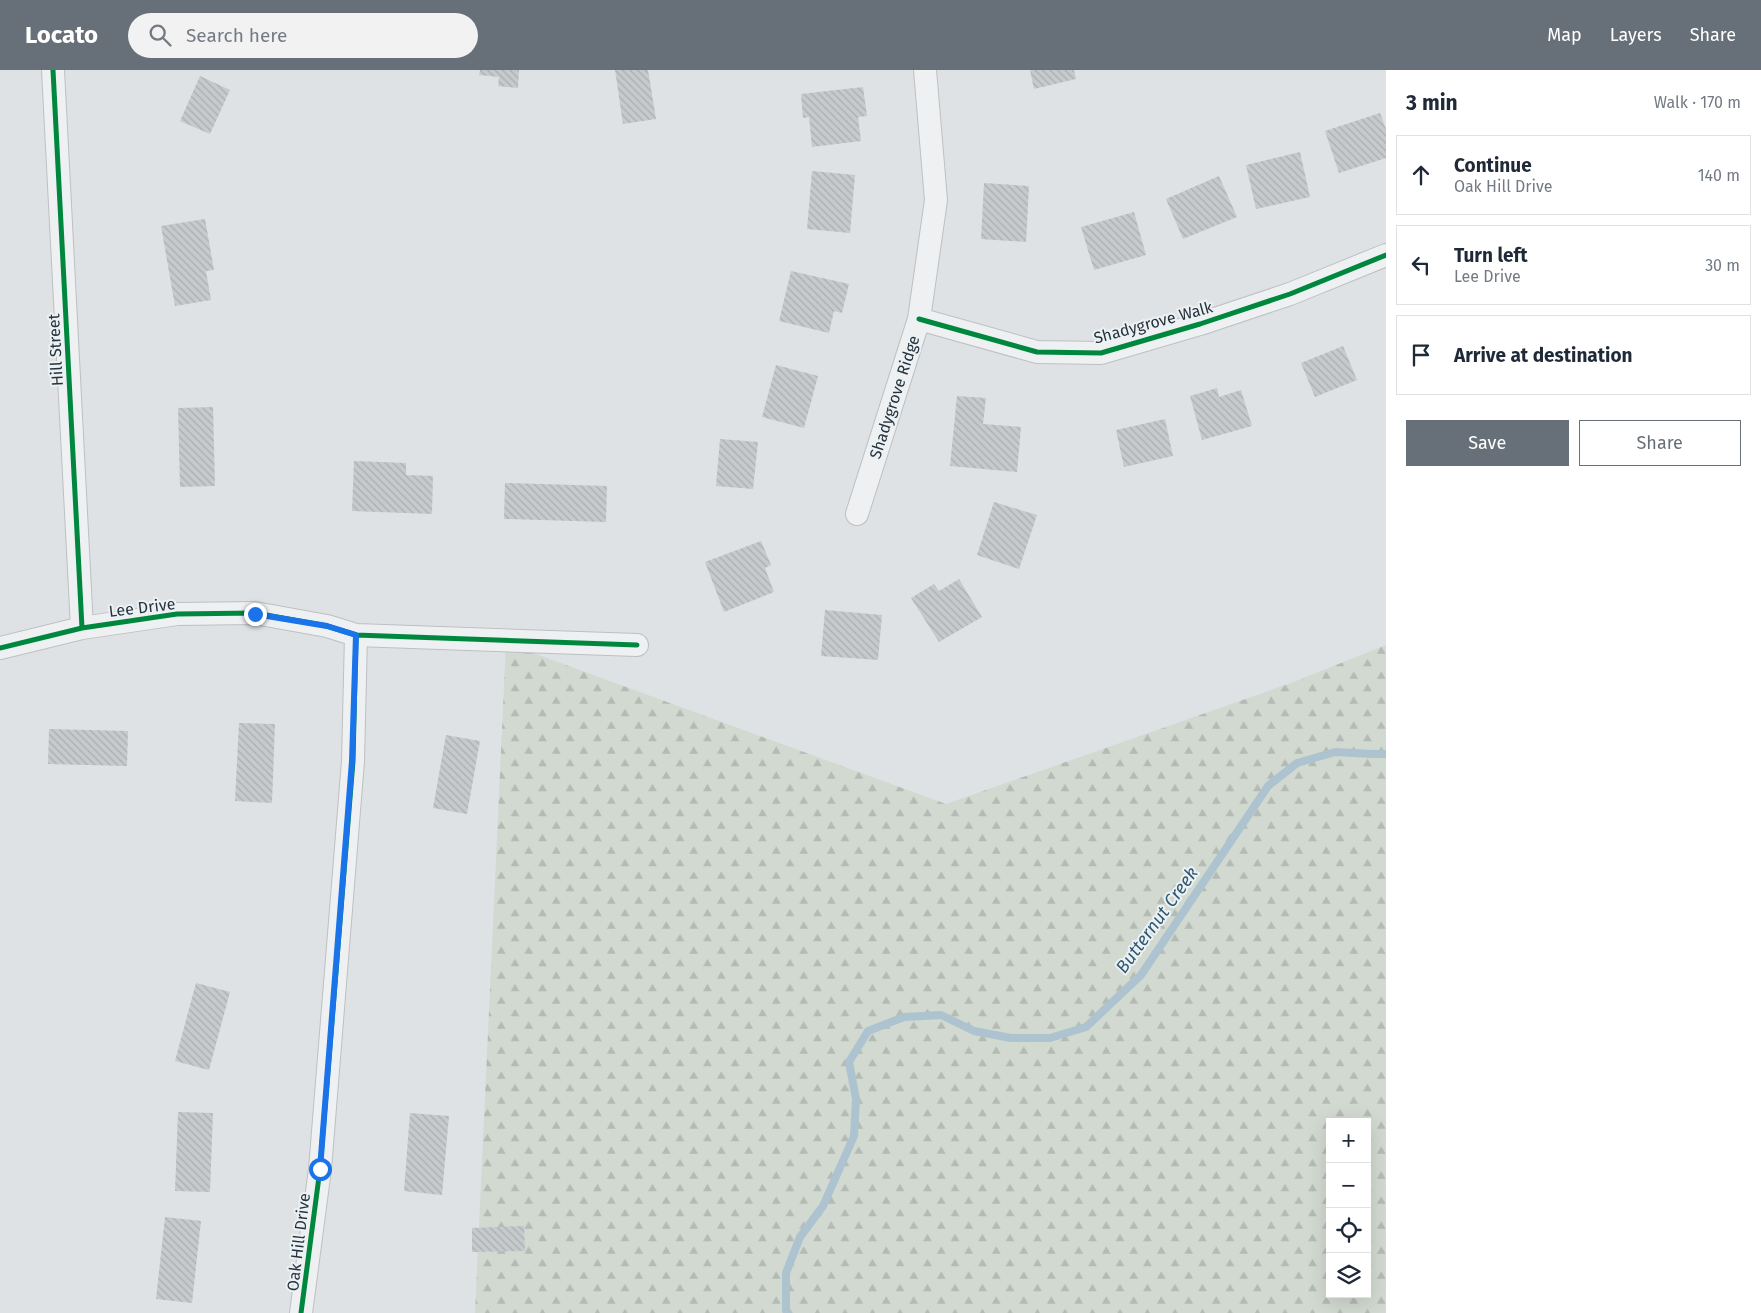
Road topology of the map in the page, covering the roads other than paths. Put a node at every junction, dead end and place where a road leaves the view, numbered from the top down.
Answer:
1 (53, 70) edge
2 (925, 70) edge
3 (1386, 255) edge
4 (919, 319) junction
5 (856, 514) dead end
6 (82, 628) junction
7 (356, 635) junction
8 (638, 645) dead end
9 (0, 648) edge
10 (301, 1313) edge

1 - 6 street, Hill Street
2 - 4 street, Shadygrove Ridge
3 - 4 street, Shadygrove Walk
4 - 5 street, Shadygrove Ridge
6 - 7 street, Lee Drive
6 - 9 street, Lee Drive
7 - 8 street, Lee Drive
7 - 10 street, Oak Hill Drive

